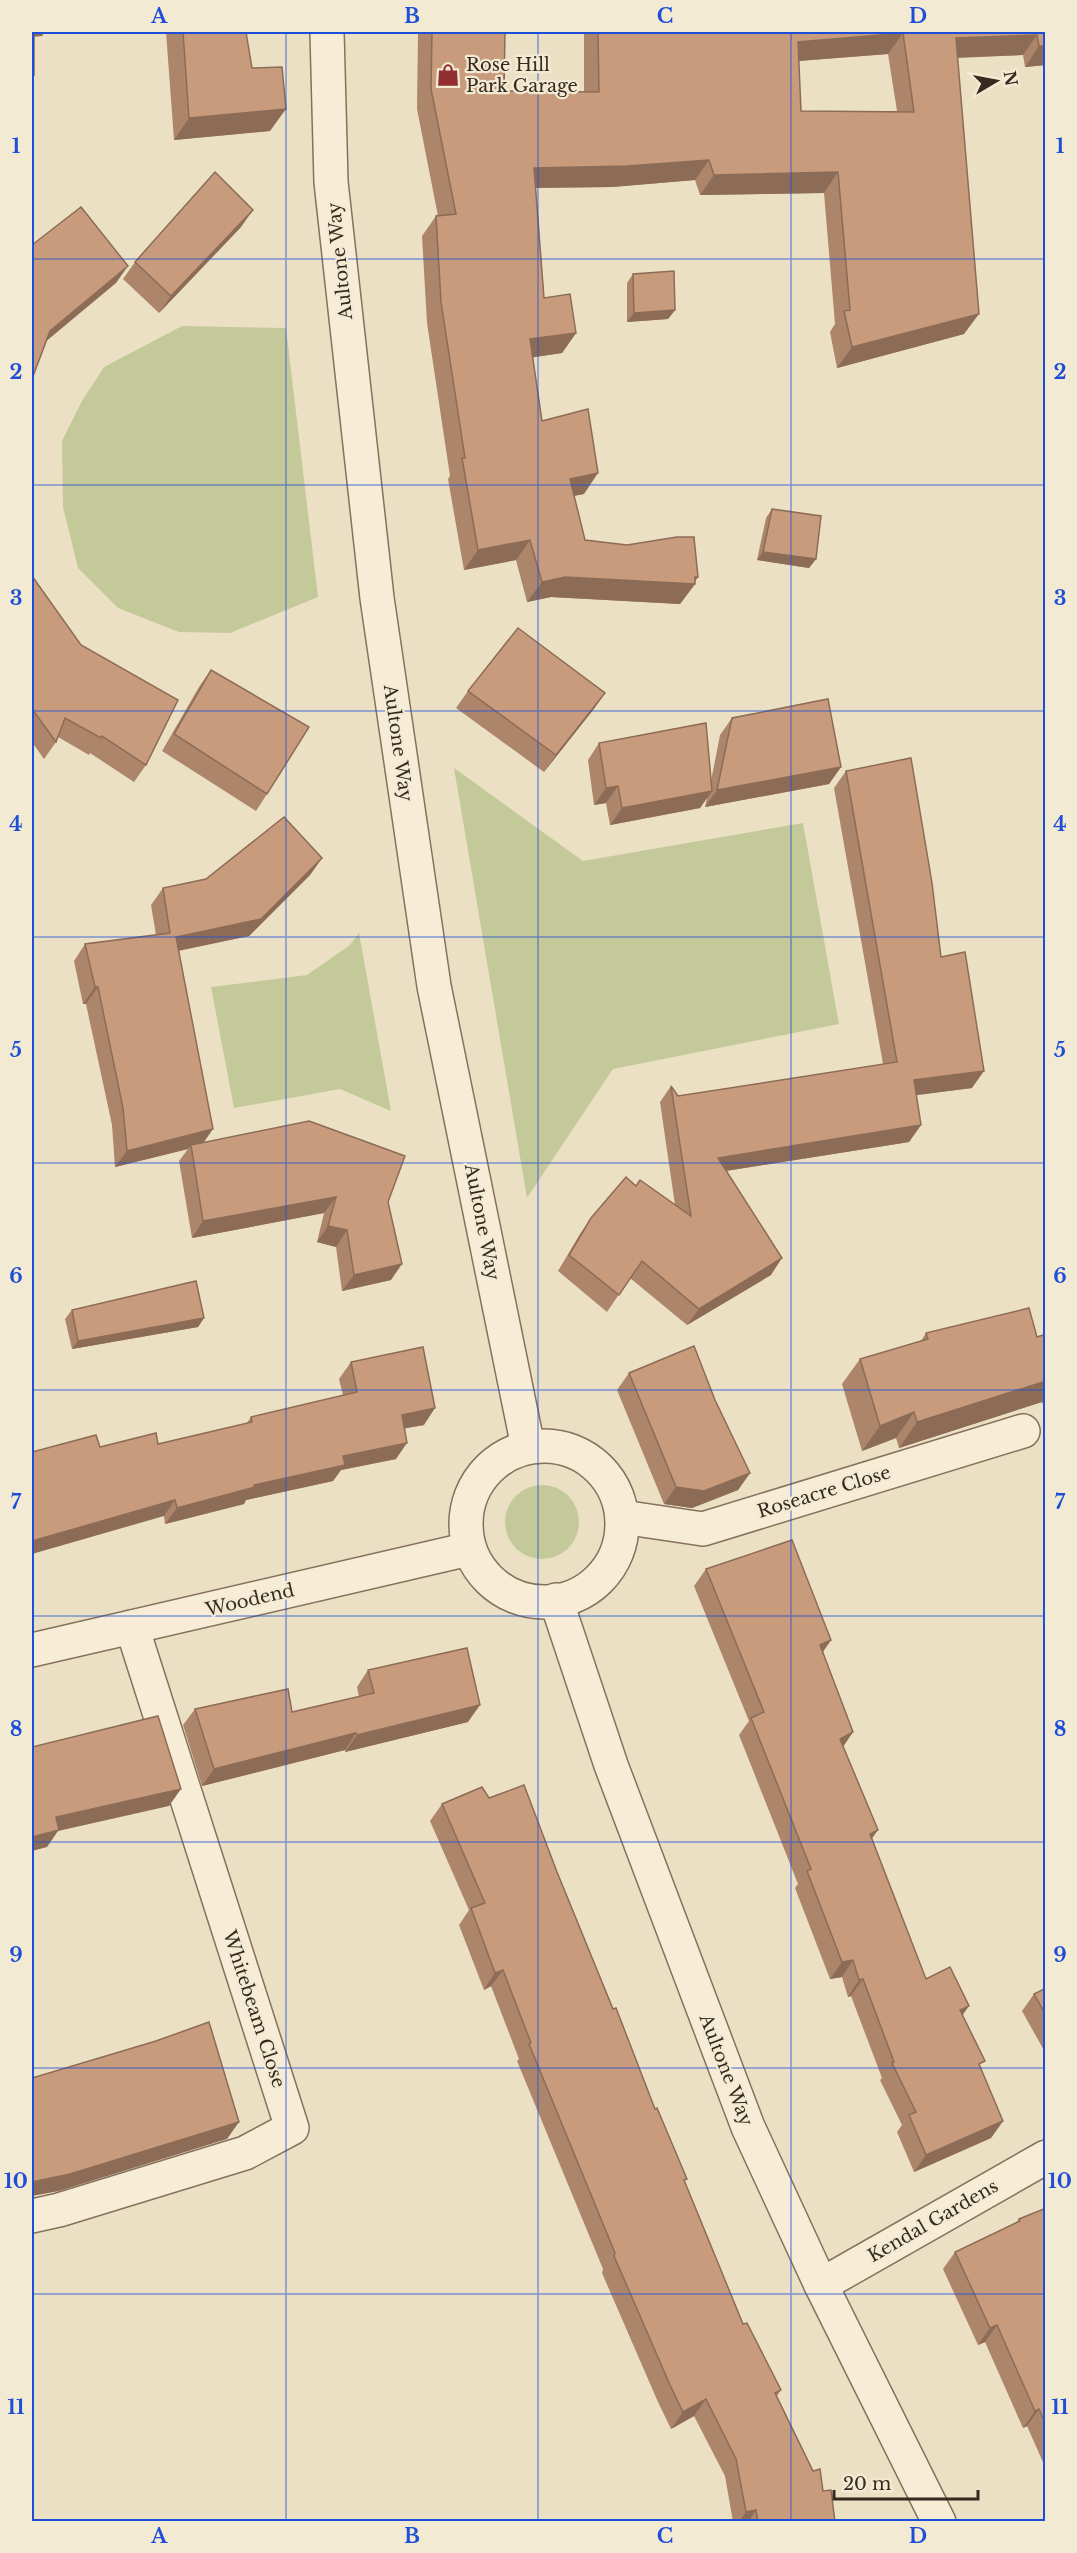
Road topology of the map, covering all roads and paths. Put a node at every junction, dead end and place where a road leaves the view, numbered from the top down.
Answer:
1 (327, 32) edge
2 (1023, 1431) dead end
3 (528, 1447) junction
4 (622, 1517) junction
5 (469, 1549) junction
6 (556, 1600) junction
7 (132, 1627) junction
8 (32, 1650) edge
9 (1046, 2157) edge
10 (32, 2216) edge
11 (821, 2285) junction
12 (939, 2522) edge

1 - 3 street, Aultone Way
2 - 4 street, Roseacre Close
3 - 4 street
3 - 5 street
4 - 6 street
5 - 6 street
5 - 7 street, Woodend
6 - 11 street, Aultone Way
7 - 8 street, Woodend
7 - 10 street, Whitebeam Close
9 - 11 street, Kendal Gardens
11 - 12 street, Aultone Way

